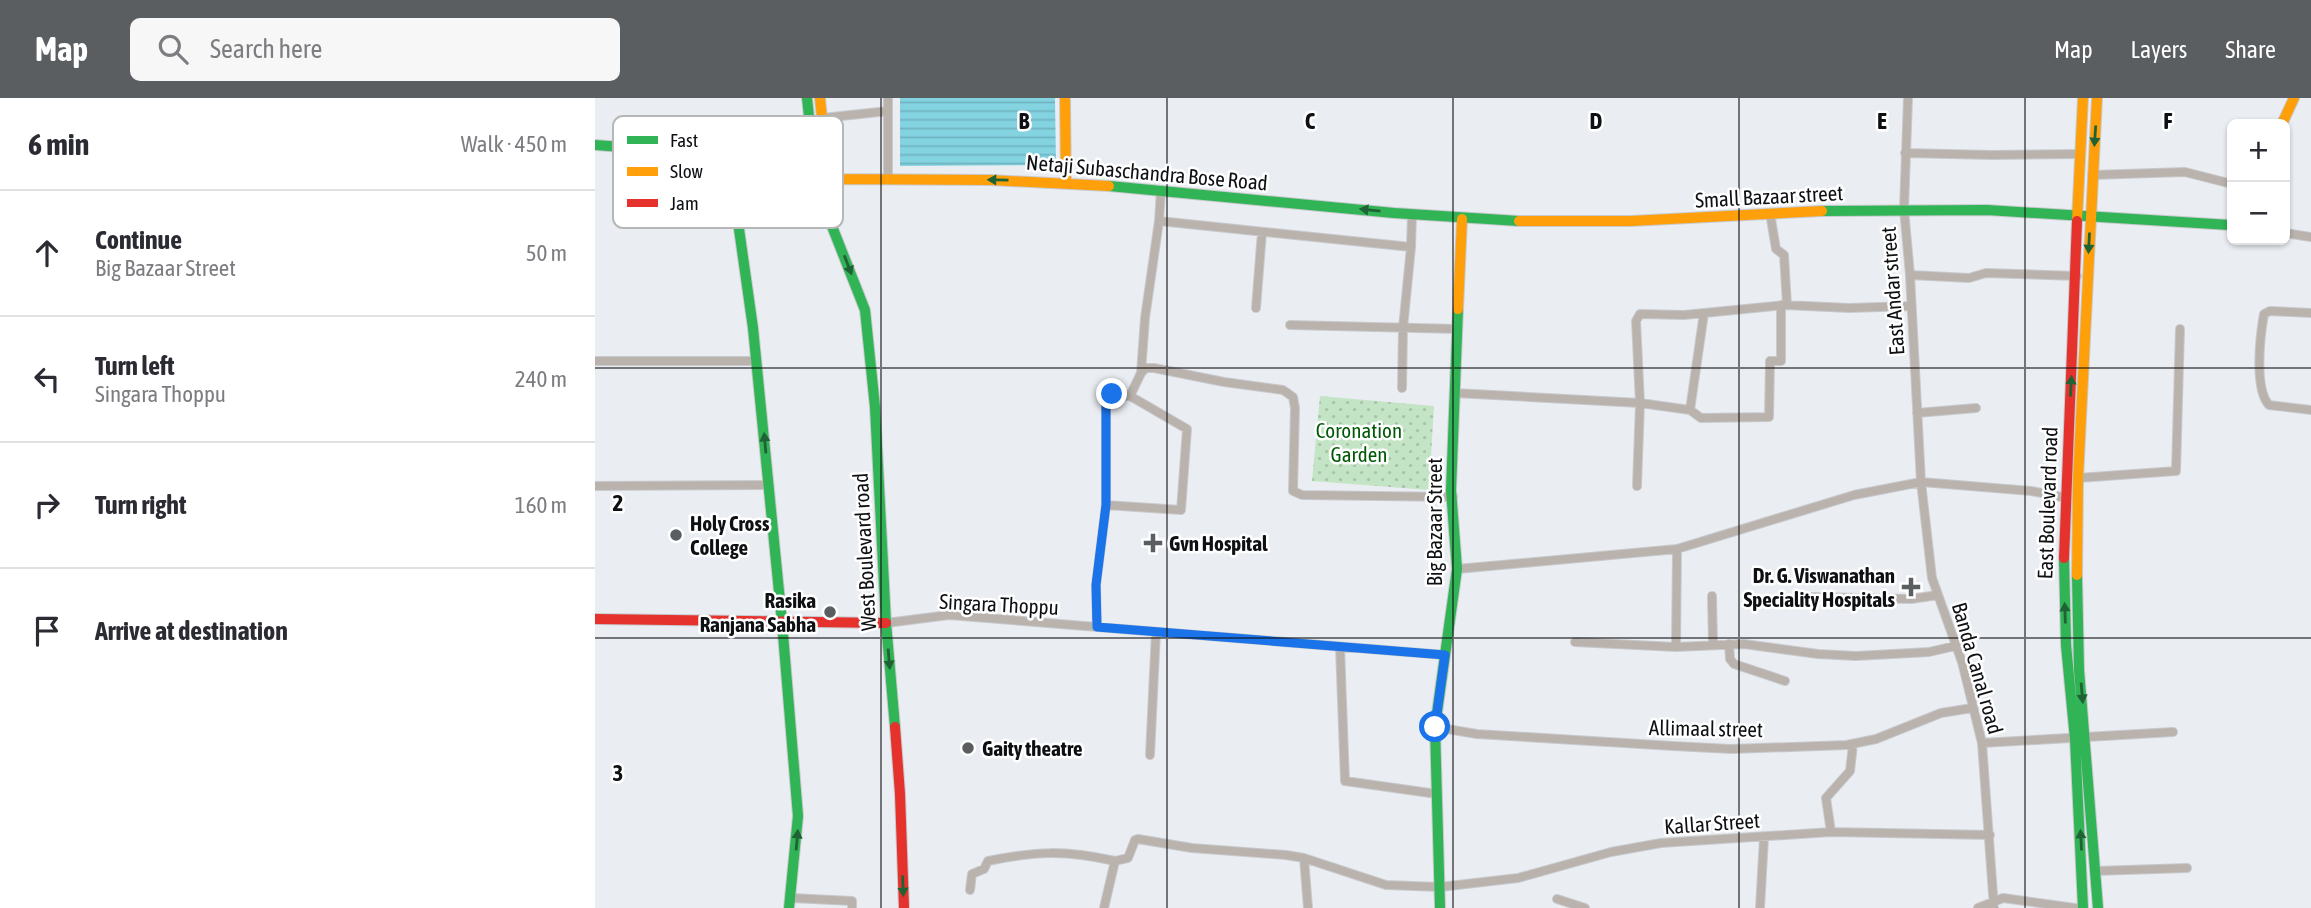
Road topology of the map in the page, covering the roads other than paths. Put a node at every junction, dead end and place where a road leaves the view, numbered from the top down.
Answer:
1 (807, 98) edge
2 (820, 98) edge
3 (888, 98) edge
4 (1065, 98) edge
5 (1908, 98) edge
6 (2083, 98) edge
7 (2097, 98) edge
8 (2294, 98) edge
9 (888, 111) junction
10 (809, 116) edge
11 (823, 116) edge
12 (842, 116) edge
13 (2284, 119) edge
14 (595, 145) edge
15 (613, 146) edge
16 (1905, 153) junction
17 (2081, 154) junction
18 (2092, 175) junction
19 (843, 178) edge
20 (888, 178) junction
21 (2227, 183) edge
22 (1066, 184) junction
23 (1161, 190) junction
24 (1904, 209) junction
25 (1770, 213) junction
26 (1412, 214) junction
27 (2085, 214) junction
28 (1462, 219) junction
29 (1159, 221) junction
30 (2227, 224) edge
31 (833, 228) edge
32 (739, 229) edge
33 (1262, 232) junction
34 (2290, 234) edge
35 (2311, 237) edge
36 (1411, 247) junction
37 (1910, 275) junction
38 (2077, 276) junction
39 (1784, 305) junction
40 (1911, 306) junction
41 (1256, 308) dead end
42 (1704, 313) junction
43 (2311, 313) edge
44 (1290, 325) dead end
45 (1403, 328) junction
46 (2180, 328) dead end
47 (1458, 329) junction
48 (595, 361) edge
49 (757, 361) junction
50 (1140, 373) junction
51 (1402, 388) dead end
52 (1455, 393) junction
53 (1130, 396) junction
54 (1640, 402) junction
55 (1976, 408) dead end
56 (1690, 410) junction
57 (2311, 410) edge
58 (1917, 413) junction
59 (2078, 478) junction
60 (1921, 482) junction
61 (769, 485) junction
62 (595, 486) edge
63 (1637, 486) dead end
64 (1453, 497) junction
65 (2067, 498) junction
66 (1106, 505) junction
67 (1677, 549) junction
68 (1457, 569) junction
69 (1938, 595) junction
70 (1712, 596) dead end
71 (1812, 597) dead end
72 (595, 619) edge
73 (782, 622) junction
74 (886, 624) junction
75 (1097, 627) junction
76 (1156, 632) junction
77 (1575, 642) dead end
78 (1713, 644) junction
79 (1729, 644) junction
80 (1955, 646) junction
81 (1340, 647) junction
82 (1677, 647) junction
83 (1445, 655) junction
84 (1785, 681) dead end
85 (1972, 708) junction
86 (1435, 727) junction
87 (2173, 732) dead end
88 (2081, 738) junction
89 (1982, 743) junction
90 (1853, 745) junction
91 (1150, 755) dead end
92 (1437, 794) junction
93 (1831, 832) junction
94 (1990, 835) junction
95 (1764, 838) junction
96 (1304, 858) junction
97 (1115, 861) junction
98 (2187, 867) dead end
99 (2095, 872) junction
100 (1440, 887) junction
101 (970, 890) dead end
102 (1557, 899) dead end
103 (791, 903) edge
104 (1994, 905) edge
105 (852, 908) edge
106 (904, 908) edge
107 (1104, 908) edge
108 (1308, 908) edge
109 (1440, 908) edge
110 (1585, 908) edge
111 (1760, 908) edge
112 (1977, 908) edge
113 (2075, 908) edge
114 (2083, 908) edge
115 (2098, 908) edge

1 - 10 main road
2 - 11 main road
3 - 9 street
4 - 22 main road
5 - 16 street, East Andar street
6 - 17 main road, East Boulevard road
7 -> 18 main road
8 - 13 main road
9 - 12 street
9 - 20 street
14 - 15 main road
16 - 17 street
16 - 24 street, East Andar street
17 - 27 main road, East Boulevard road
18 - 21 street
18 - 27 main road
19 - 20 main road, Netaji Subaschandra Bose Road
22 -> 20 main road, Netaji Subaschandra Bose Road
22 - 23 main road, Netaji Subaschandra Bose Road
26 -> 23 main road, Netaji Subaschandra Bose Road
23 - 29 street
24 - 25 main road, Small Bazaar street
24 - 27 main road, Small Bazaar street
24 - 37 street, East Andar street
25 - 28 main road, Small Bazaar street
25 - 39 street
26 - 28 main road, Netaji Subaschandra Bose Road
26 - 36 street
27 - 30 main road, Small Bazaar street
27 - 38 main road, East Boulevard road
27 -> 59 main road
28 - 47 main road, Big Bazaar Street
29 - 33 street
29 - 50 street
31 -> 74 main road, West Boulevard road
32 - 49 main road
33 - 36 street
33 - 41 street
34 - 35 street
36 - 45 street
37 - 38 street
37 - 40 street, East Andar street
65 -> 38 main road, East Boulevard road
39 - 40 street
39 - 42 street
39 - 56 street
40 - 58 street, East Andar street
42 - 54 street
42 - 56 street
43 - 57 street
44 - 45 street
45 - 47 street
45 - 51 street
46 - 59 street
47 - 52 main road, Big Bazaar Street
48 - 49 street
61 -> 49 main road
50 - 53 street
50 - 64 street
52 - 54 street
52 - 64 main road, Big Bazaar Street
53 - 66 street
53 - 66 street
54 - 56 street
54 - 63 street
55 - 58 street
58 - 60 street, East Andar street
59 -> 88 main road
60 - 65 street
60 - 67 street
60 - 69 street, Banda Canal road
61 - 62 street
61 - 73 main road
64 - 68 main road, Big Bazaar Street
88 -> 65 main road, East Boulevard road
66 - 75 street
67 - 68 street
67 - 82 street
68 - 83 main road, Big Bazaar Street
69 - 71 street
69 - 80 street, Banda Canal road
70 - 78 street
72 - 73 main road
73 - 74 main road
103 -> 73 main road
74 - 75 street, Singara Thoppu
74 -> 106 main road, West Boulevard road
75 - 76 street, Singara Thoppu
76 - 81 street, Singara Thoppu
76 - 91 street
77 - 82 street
78 - 79 street
78 - 82 street
79 - 80 street
79 - 84 street
80 - 85 street, Banda Canal road
81 - 83 street, Singara Thoppu
81 - 92 street
83 - 86 main road, Big Bazaar Street
85 - 89 street, Banda Canal road
85 - 90 street, Allimaal street
86 - 90 street, Allimaal street
86 - 92 main road, Big Bazaar Street
87 - 88 street
88 - 89 street
88 - 99 main road
114 -> 88 main road, East Boulevard road
89 - 94 street, Banda Canal road
90 - 93 street
92 - 100 main road, Big Bazaar Street
93 - 94 street, Kallar Street
93 - 95 street, Kallar Street
94 - 104 street, Banda Canal road
95 - 100 street, Kallar Street
95 - 111 street
96 - 97 street, Kallar Street
96 - 100 street, Kallar Street
96 - 108 street
97 - 101 street
97 - 107 street
98 - 99 street
99 - 115 main road
100 - 109 main road, Big Bazaar Street
102 - 110 street
103 - 105 street
104 - 112 street
104 - 113 street

